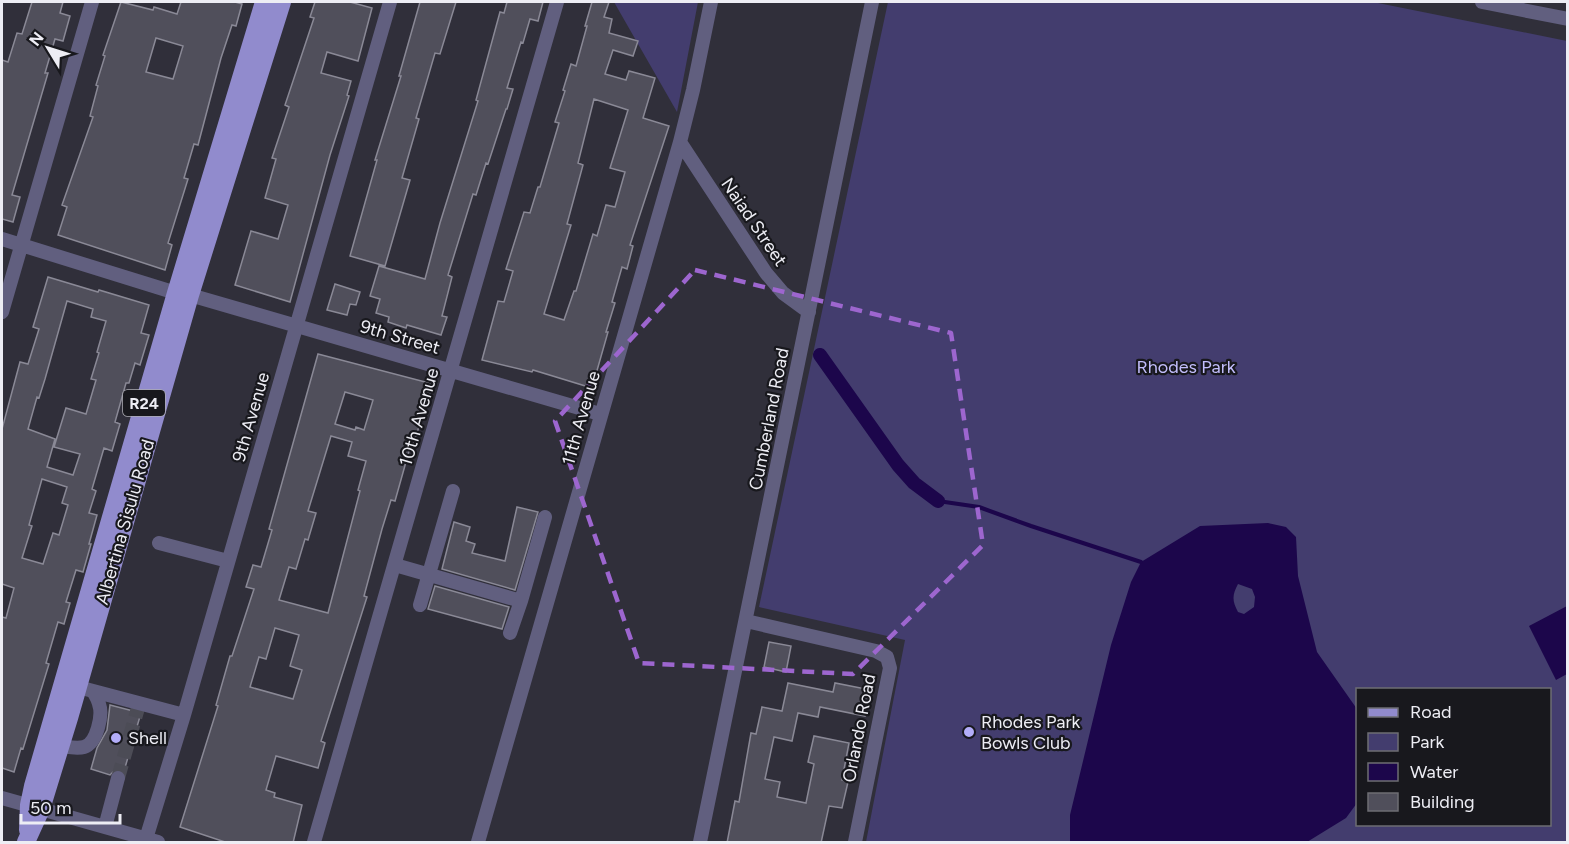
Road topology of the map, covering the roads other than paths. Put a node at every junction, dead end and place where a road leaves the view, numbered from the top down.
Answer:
1 (92, 2) edge
2 (264, 2) edge
3 (282, 2) edge
4 (390, 2) edge
5 (557, 2) edge
6 (711, 2) edge
7 (872, 2) edge
8 (1482, 2) edge
9 (1568, 19) edge
10 (680, 142) junction
11 (2, 239) edge
12 (22, 245) junction
13 (183, 294) junction
14 (2, 312) edge
15 (809, 312) junction
16 (297, 327) junction
17 (451, 370) junction
18 (600, 414) junction
19 (453, 491) dead end
20 (545, 517) dead end
21 (159, 543) dead end
22 (228, 561) junction
23 (395, 565) junction
24 (429, 574) junction
25 (521, 601) junction
26 (420, 605) dead end
27 (746, 621) junction
28 (510, 633) dead end
29 (85, 689) junction
30 (184, 715) junction
31 (60, 746) junction
32 (118, 778) tunnel mouth
33 (2, 798) edge
34 (35, 807) junction
35 (105, 827) junction
36 (27, 839) edge
37 (150, 841) edge
38 (314, 843) edge
39 (478, 843) edge
40 (700, 843) edge
41 (855, 843) edge

1 - 12 street
2 - 13 main road, Albertina Sisulu Road / R24
3 - 13 main road, Albertina Sisulu Road / R24
4 - 16 street, 9th Avenue
5 - 17 street, 10th Avenue
6 - 10 street, 11th Avenue
7 - 15 street, Cumberland Road
8 - 9 street
10 - 15 street, Naiad Street
10 - 18 street, 11th Avenue
11 - 12 street, 9th Street
12 - 13 street, 9th Street
12 - 14 street
13 - 16 street, 9th Street
13 - 29 main road, Albertina Sisulu Road / R24
13 - 34 main road, Albertina Sisulu Road / R24
15 - 27 street, Cumberland Road
16 - 17 street, 9th Street
16 - 22 street, 9th Avenue
17 - 18 street, 9th Street
17 - 23 street, 10th Avenue
18 - 39 street, 11th Avenue
19 - 24 street
20 - 25 street
21 - 22 street
22 - 30 street, 9th Avenue
23 - 24 street
23 - 38 street, 10th Avenue
24 - 25 street
24 - 26 street
25 - 28 street
27 - 40 street, Cumberland Road
27 - 41 street, Orlando Road
29 - 30 street
29 - 31 main road, Albertina Sisulu Road / R24
29 - 31 street
30 - 37 street, 9th Avenue
31 - 34 main road, Albertina Sisulu Road / R24
32 - 35 street
33 - 34 street
34 - 35 street
34 - 36 main road, Albertina Sisulu Road / R24
35 - 37 street

